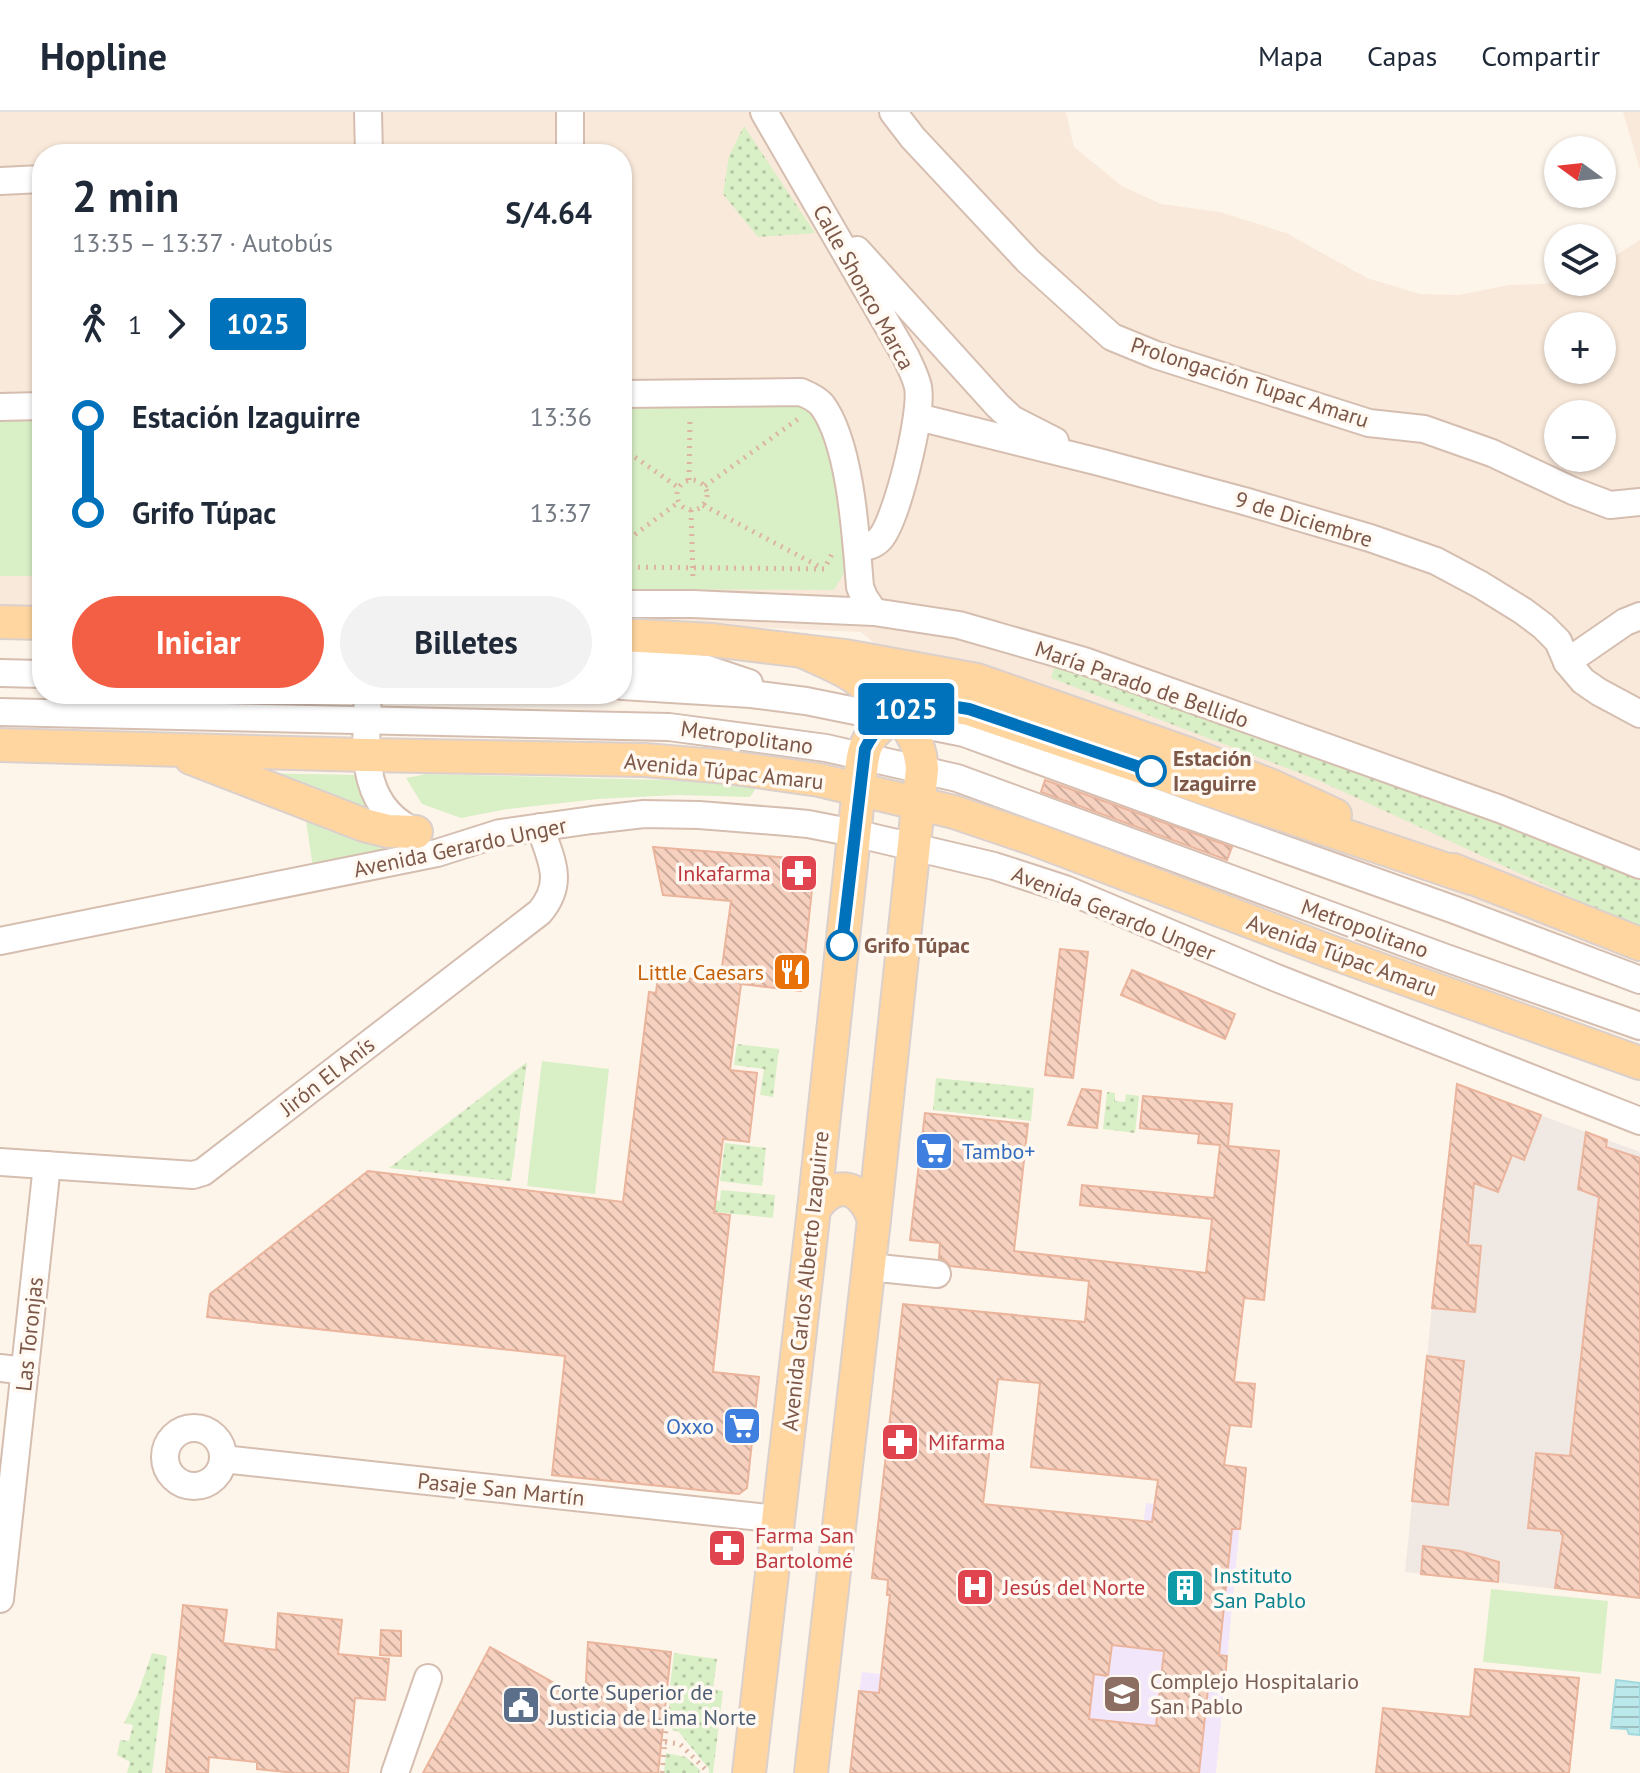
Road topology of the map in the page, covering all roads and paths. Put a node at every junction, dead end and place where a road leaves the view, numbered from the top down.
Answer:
1 (368, 112) edge
2 (570, 112) edge
3 (764, 112) edge
4 (893, 112) edge
5 (369, 144) edge
6 (570, 144) edge
7 (32, 179) edge
8 (0, 181) edge
9 (820, 209) junction
10 (690, 393) junction
11 (632, 394) edge
12 (821, 404) junction
13 (32, 406) edge
14 (0, 407) edge
15 (918, 417) junction
16 (783, 419) dead end
17 (798, 419) junction
18 (677, 420) dead end
19 (690, 420) junction
20 (804, 429) dead end
21 (632, 455) edge
22 (1099, 462) junction
23 (689, 480) junction
24 (705, 486) junction
25 (679, 488) junction
26 (679, 502) junction
27 (1640, 502) edge
28 (703, 505) junction
29 (691, 510) junction
30 (632, 537) edge
31 (845, 550) junction
32 (632, 567) edge
33 (692, 567) junction
34 (824, 569) junction
35 (632, 604) edge
36 (693, 604) junction
37 (874, 612) junction
38 (1640, 616) edge
39 (0, 622) edge
40 (32, 623) edge
41 (632, 636) edge
42 (802, 651) junction
43 (1567, 662) junction
44 (632, 663) edge
45 (0, 673) edge
46 (32, 674) edge
47 (632, 687) edge
48 (806, 701) junction
49 (368, 707) edge
50 (0, 712) edge
51 (1640, 714) edge
52 (897, 718) junction
53 (0, 745) edge
54 (161, 749) junction
55 (366, 755) junction
56 (863, 755) junction
57 (922, 769) junction
58 (859, 789) junction
59 (918, 803) junction
60 (540, 827) junction
61 (416, 832) junction
62 (500, 833) junction
63 (854, 833) junction
64 (913, 847) junction
65 (1640, 865) edge
66 (1471, 878) junction
67 (0, 941) edge
68 (1640, 944) edge
69 (1640, 980) edge
70 (1640, 1026) edge
71 (1640, 1063) edge
72 (1640, 1121) edge
73 (0, 1162) edge
74 (47, 1165) junction
75 (814, 1209) junction
76 (874, 1220) junction
77 (869, 1267) junction
78 (937, 1274) dead end
79 (13, 1369) edge
80 (223, 1459) dead end
81 (778, 1519) junction
82 (2, 1564) edge
83 (0, 1599) edge
84 (428, 1678) dead end
85 (668, 1707) dead end
86 (665, 1742) junction
87 (395, 1773) edge
88 (662, 1773) edge
89 (705, 1773) edge
90 (749, 1773) edge
91 (811, 1773) edge

1 - 5 street
2 - 6 street
3 - 9 street, Calle Shonco Marca
4 - 27 street, Prolongación Tupac Amaru
7 - 8 street
9 - 15 street, Calle Shonco Marca
9 - 22 street
10 - 11 street
10 - 12 street
10 - 19 path
12 - 17 path
12 - 31 street
13 - 14 street
15 - 22 street, 9 de Diciembre
15 - 31 street, Calle Shonco Marca
16 - 17 path
17 - 20 path
17 - 24 path
18 - 19 path
19 - 23 path
21 - 25 path
22 - 43 street, 9 de Diciembre
23 - 24 path
23 - 25 path
24 - 28 path
25 - 26 path
26 - 29 path
26 - 30 path
28 - 29 path
28 - 34 path
29 - 33 path
31 - 34 path
31 - 37 street
32 - 33 path
33 - 34 path
33 - 36 path
35 - 36 street, María Parado de Bellido
36 - 37 street, María Parado de Bellido
37 - 65 street, María Parado de Bellido
38 - 43 street
39 - 40 main road
41 - 42 main road
42 - 52 main road
42 - 66 main road
43 - 51 street, 9 de Diciembre
44 - 48 street, Metropolitano
45 - 46 street
47 - 48 street, Metropolitano
48 - 52 street, Metropolitano
49 - 50 street, Metropolitano
49 - 55 street
49 - 56 street, Metropolitano
52 - 56 main road
52 - 57 main road
52 - 66 main road
52 - 69 street, Metropolitano
53 - 54 main road, Avenida Túpac Amaru
54 - 55 main road, Avenida Túpac Amaru
54 - 61 main road
55 - 58 main road, Avenida Túpac Amaru
55 - 61 street
56 - 57 street, Metropolitano
56 - 58 main road, Avenida Carlos Alberto Izaguirre
57 - 59 main road
57 - 70 street, Metropolitano
58 - 59 main road, Avenida Túpac Amaru
58 - 63 main road, Avenida Carlos Alberto Izaguirre
59 - 64 main road
59 - 71 main road, Avenida Túpac Amaru
60 - 62 street, Avenida Gerardo Unger
60 - 63 street, Avenida Gerardo Unger
60 - 74 street, Jirón El Anís
61 - 62 street
62 - 67 street, Avenida Gerardo Unger
63 - 64 street, Avenida Gerardo Unger
63 - 75 main road, Avenida Carlos Alberto Izaguirre
64 - 72 street, Avenida Gerardo Unger
64 - 76 main road
66 - 68 main road
73 - 74 street, Jirón El Anís
74 - 79 street, Las Toronjas
75 - 76 main road
75 - 81 main road, Avenida Carlos Alberto Izaguirre
76 - 77 main road
77 - 78 street
77 - 91 main road
79 - 82 street, Las Toronjas
80 - 81 street, Pasaje San Martín
81 - 90 main road, Avenida Carlos Alberto Izaguirre
82 - 83 street, Las Toronjas
84 - 87 street
85 - 86 path
86 - 88 path
86 - 89 path

